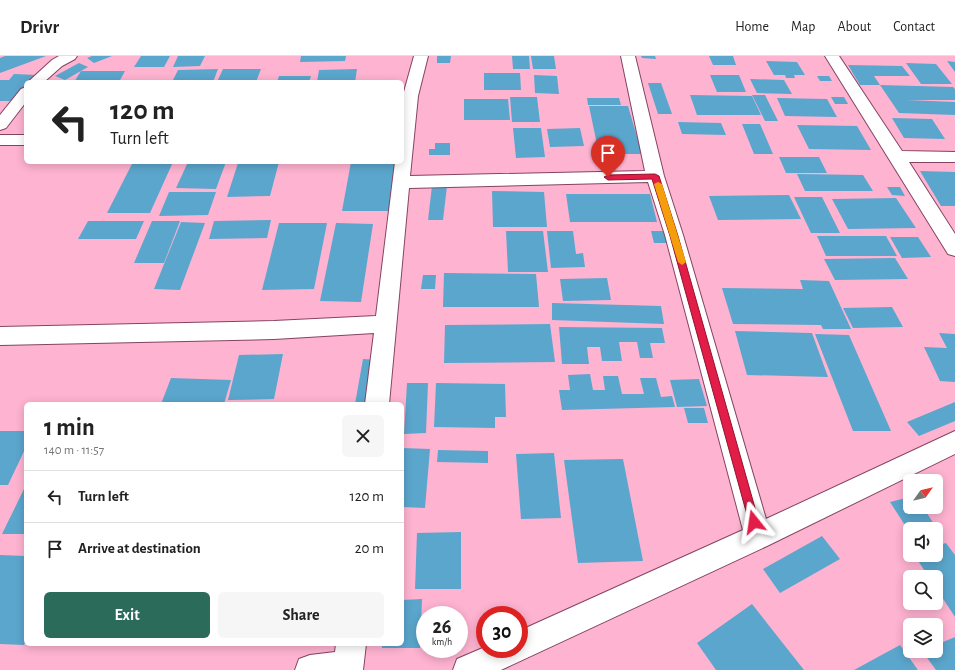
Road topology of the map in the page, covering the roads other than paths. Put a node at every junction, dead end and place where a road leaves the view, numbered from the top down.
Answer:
1 (70, 56) edge
2 (421, 56) edge
3 (628, 56) edge
4 (832, 56) edge
5 (37, 80) edge
6 (24, 95) edge
7 (0, 125) edge
8 (0, 140) edge
9 (24, 140) edge
10 (404, 142) edge
11 (897, 156) junction
12 (955, 157) edge
13 (402, 164) edge
14 (655, 176) junction
15 (401, 182) junction
16 (955, 249) edge
17 (386, 324) junction
18 (0, 336) edge
19 (377, 402) edge
20 (955, 442) edge
21 (758, 537) junction
22 (528, 642) edge
23 (494, 658) edge
24 (349, 660) edge
25 (310, 670) edge
26 (468, 670) edge

1 - 5 street
2 - 10 street
3 - 14 street
4 - 11 street
6 - 7 street
8 - 9 street
11 - 12 street
11 - 16 street
13 - 15 street
14 - 15 street
14 - 21 street
15 - 17 street
17 - 18 street
17 - 19 street
20 - 21 street
21 - 22 street
23 - 26 street
24 - 25 street

